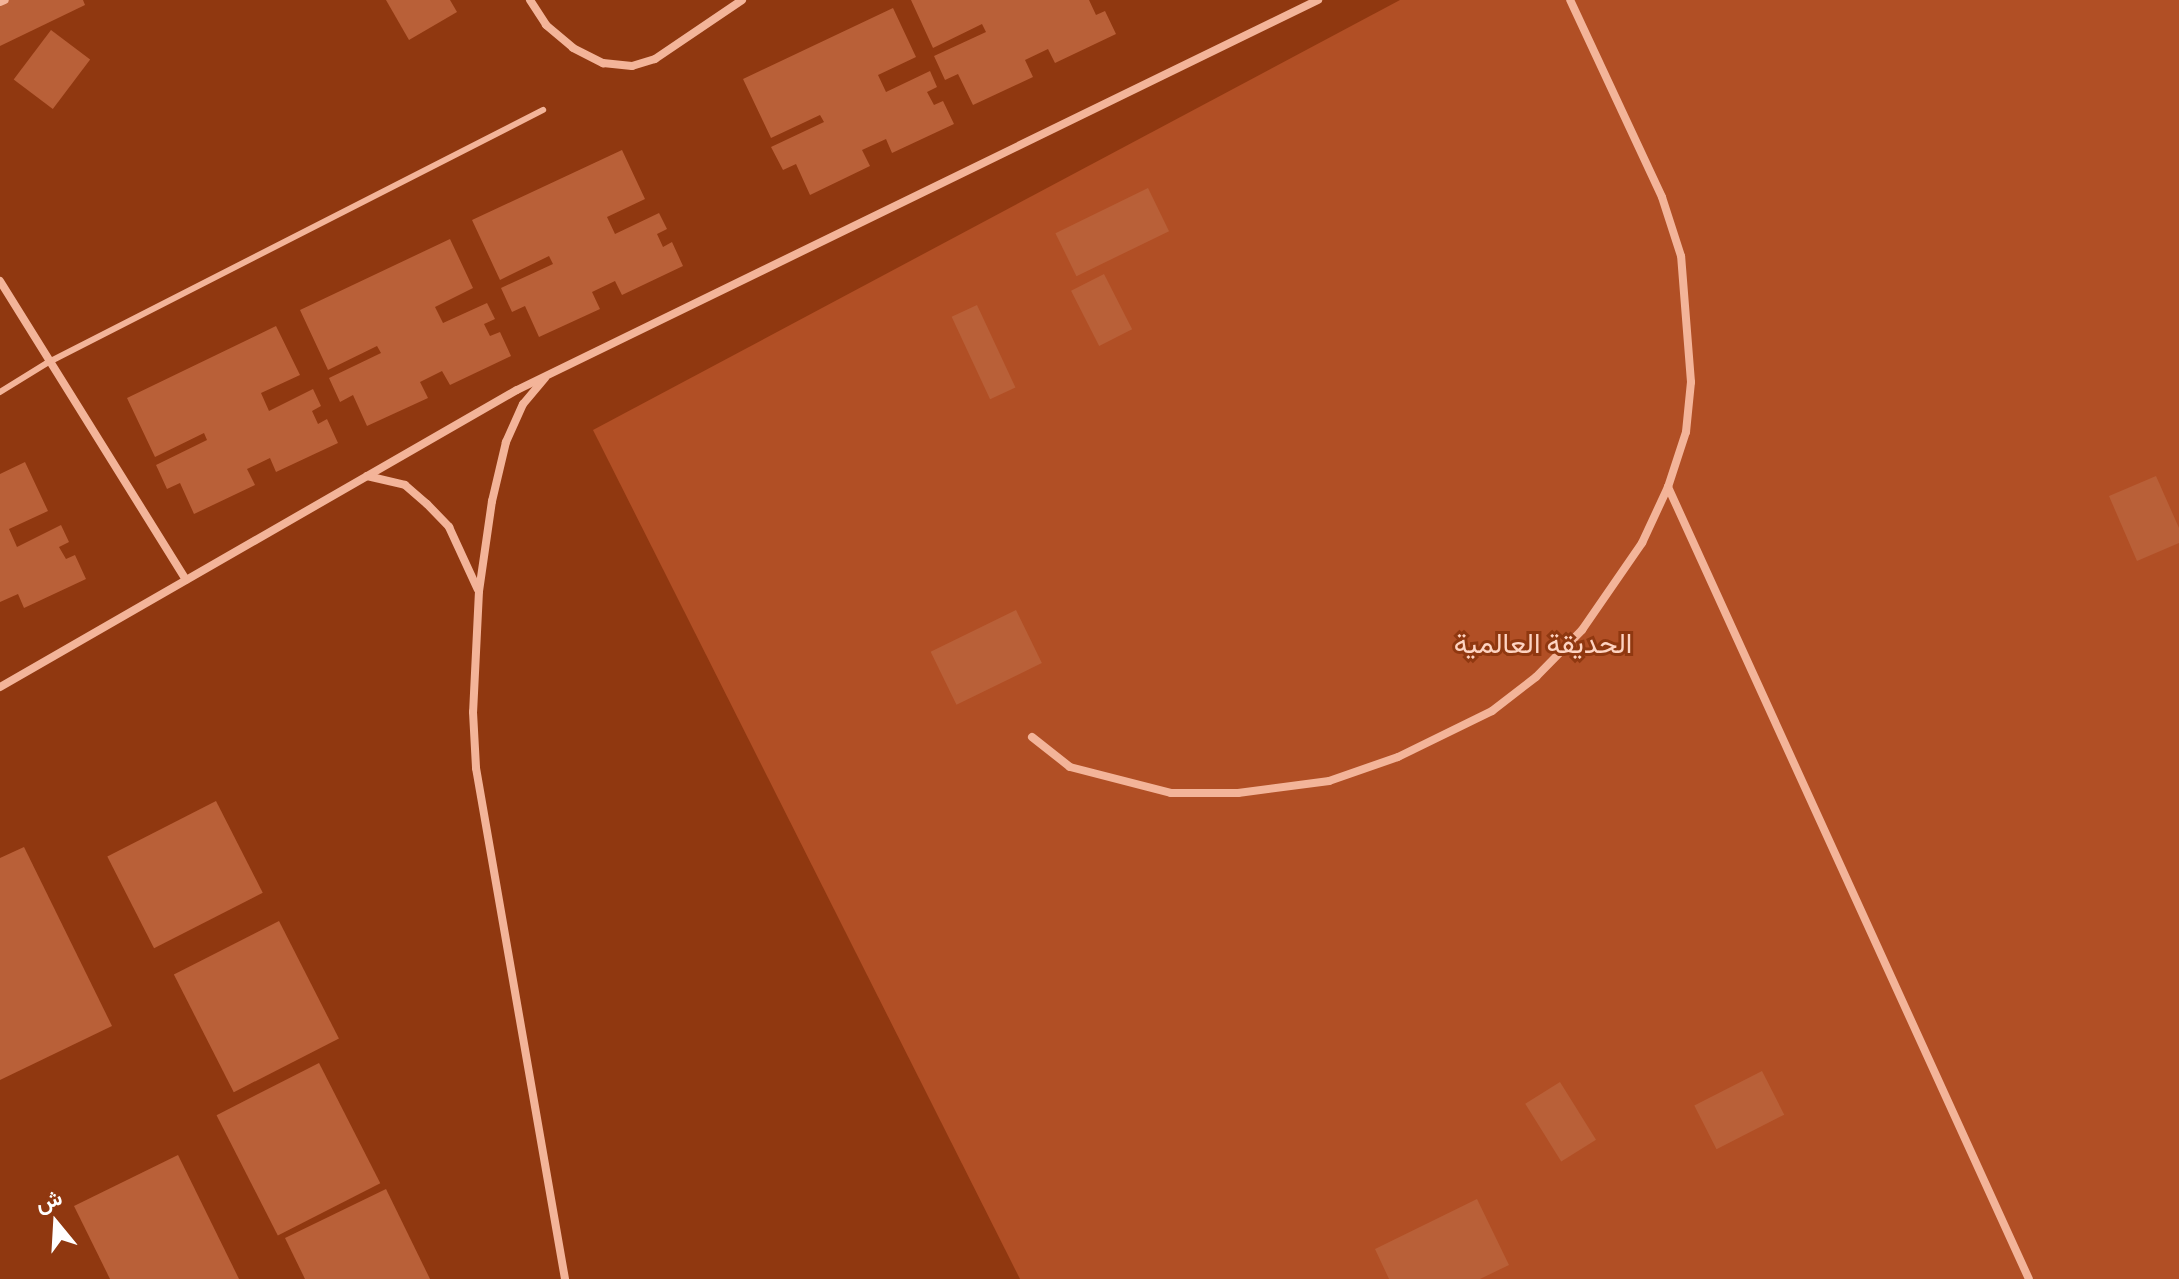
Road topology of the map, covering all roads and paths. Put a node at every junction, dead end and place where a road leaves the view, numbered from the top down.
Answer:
1 (530, 0) edge
2 (742, 0) edge
3 (1318, 0) edge
4 (1570, 0) edge
5 (543, 110) dead end
6 (1, 285) edge
7 (47, 363) junction
8 (548, 376) junction
9 (0, 392) edge
10 (367, 476) junction
11 (1668, 487) junction
12 (186, 580) junction
13 (479, 591) junction
14 (0, 687) edge
15 (1032, 737) dead end
16 (565, 1279) edge
17 (2029, 1279) edge

1 - 2 street
3 - 8 street
4 - 11 street
5 - 7 lane
6 - 7 street
7 - 9 lane
7 - 12 street
8 - 10 street
8 - 13 street
10 - 12 street
10 - 13 street
11 - 15 street
11 - 17 street
12 - 14 street
13 - 16 street

